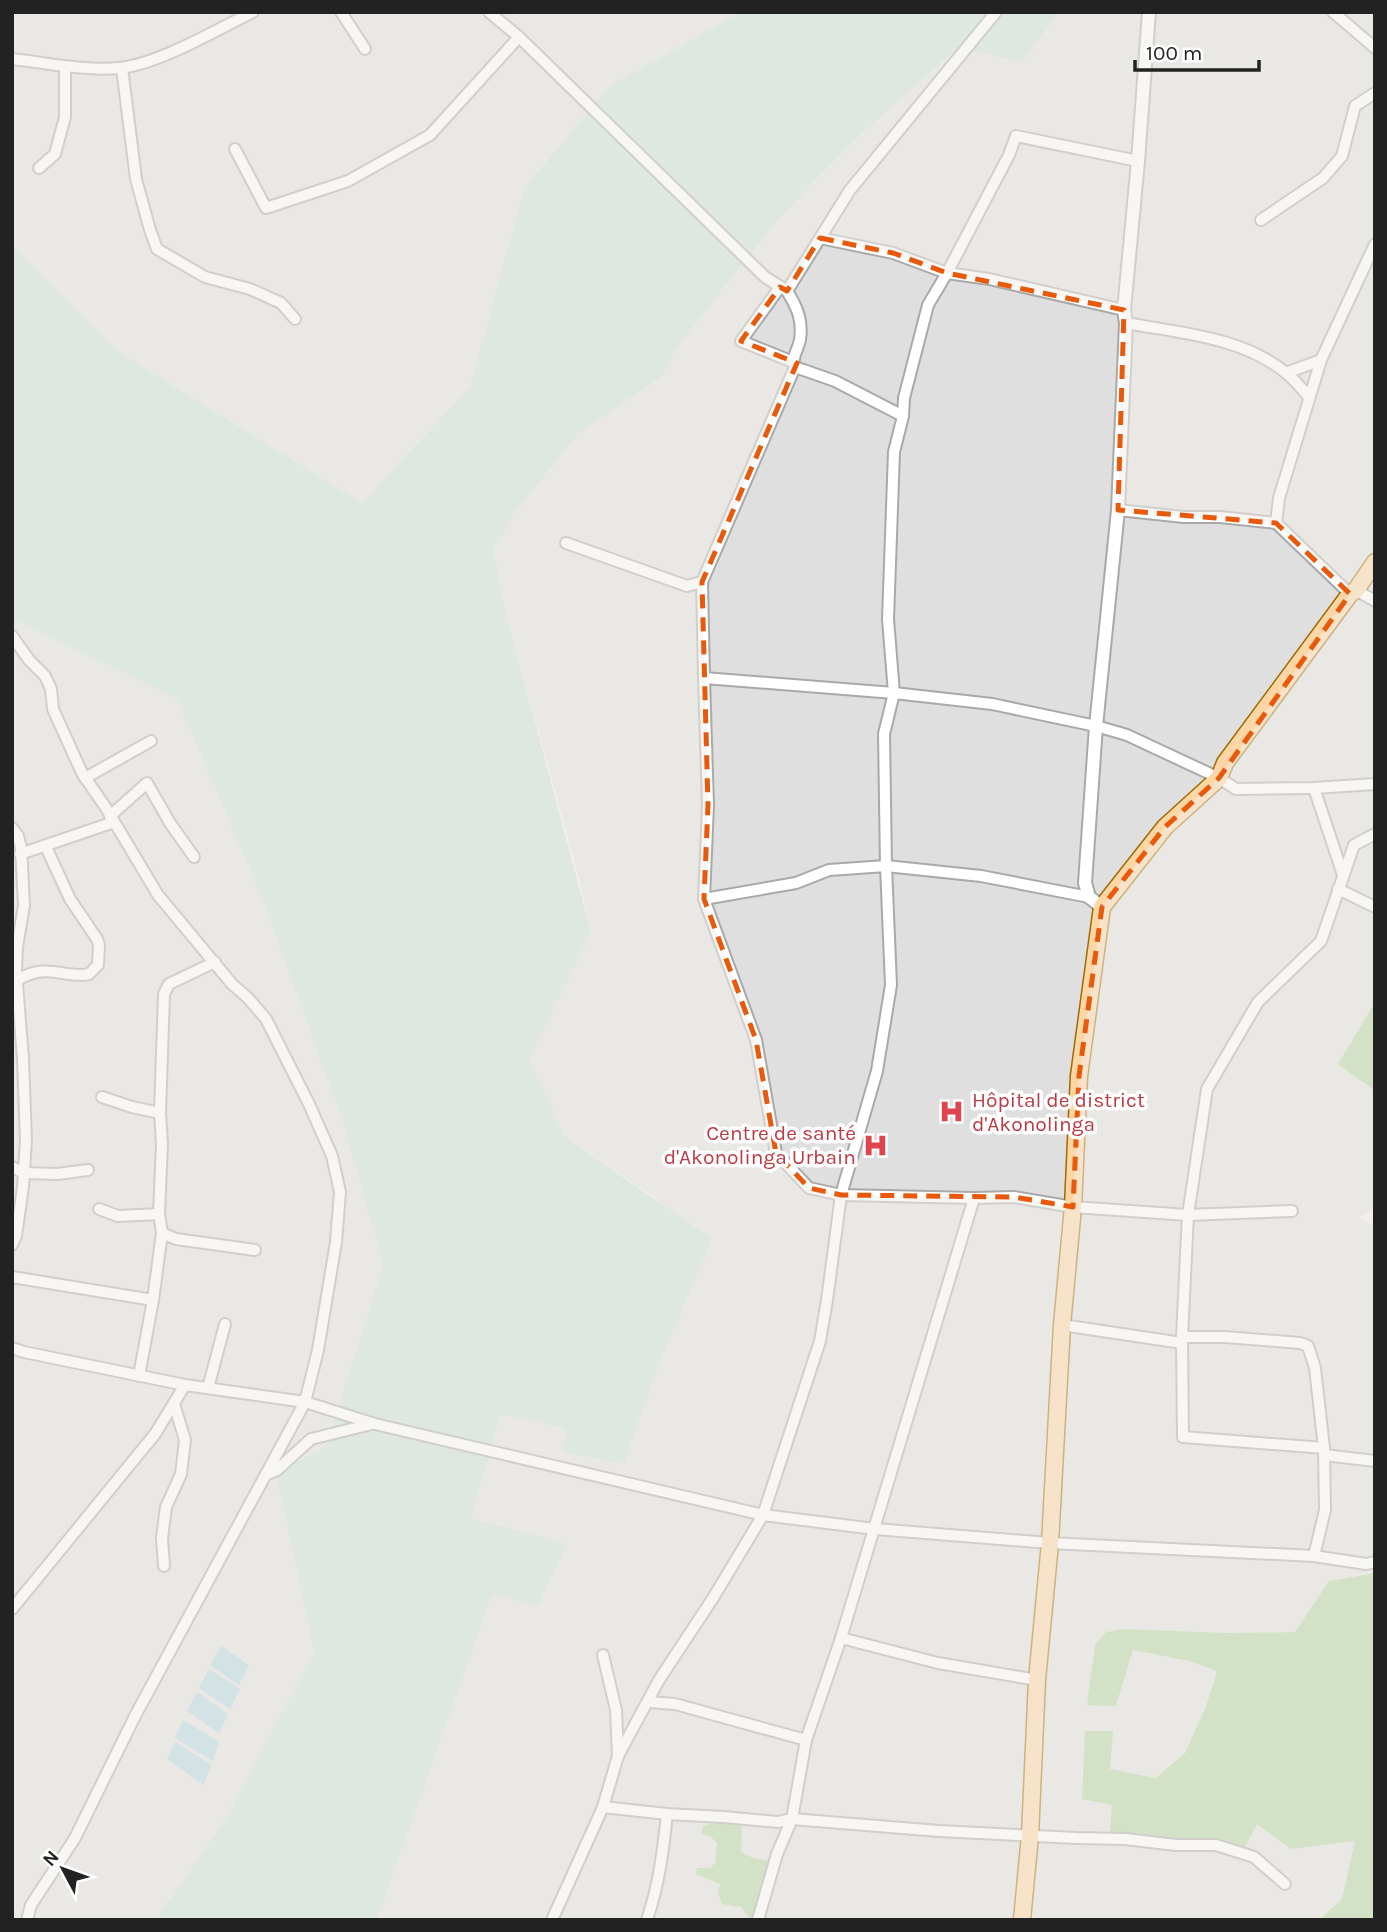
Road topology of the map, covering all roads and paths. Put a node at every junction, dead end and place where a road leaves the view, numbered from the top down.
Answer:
1 (253, 12) edge
2 (341, 12) edge
3 (489, 12) edge
4 (996, 12) edge
5 (1149, 12) edge
6 (1333, 12) edge
7 (519, 37) junction
8 (1375, 48) edge
9 (365, 49) dead end
10 (12, 59) edge
11 (65, 66) junction
12 (122, 68) junction
13 (1375, 93) edge
14 (235, 149) dead end
15 (1138, 161) junction
16 (39, 168) dead end
17 (1261, 220) dead end
18 (820, 238) junction
19 (1375, 244) edge
20 (947, 273) junction
21 (784, 289) junction
22 (1124, 310) junction
23 (295, 318) dead end
24 (1126, 324) junction
25 (1321, 360) junction
26 (794, 364) junction
27 (1286, 373) junction
28 (1309, 397) junction
29 (903, 416) junction
30 (1118, 510) junction
31 (1276, 523) junction
32 (566, 543) dead end
33 (1375, 562) edge
34 (702, 582) junction
35 (1353, 592) junction
36 (1375, 601) edge
37 (12, 636) edge
38 (704, 678) junction
39 (894, 693) junction
40 (1096, 726) junction
41 (151, 741) dead end
42 (85, 778) junction
43 (1219, 778) junction
44 (1375, 784) edge
45 (1314, 788) junction
46 (112, 819) junction
47 (12, 828) edge
48 (1375, 834) edge
49 (46, 847) junction
50 (20, 854) junction
51 (194, 857) dead end
52 (886, 866) junction
53 (1343, 875) junction
54 (1338, 889) junction
55 (704, 899) junction
56 (1096, 902) junction
57 (1375, 907) edge
58 (215, 962) junction
59 (14, 979) edge
60 (102, 1097) dead end
61 (160, 1113) junction
62 (12, 1167) edge
63 (88, 1170) dead end
64 (24, 1173) junction
65 (841, 1195) junction
66 (974, 1198) junction
67 (1073, 1207) junction
68 (99, 1209) dead end
69 (1292, 1211) dead end
70 (159, 1214) junction
71 (1188, 1215) junction
72 (162, 1233) junction
73 (12, 1245) edge
74 (255, 1250) dead end
75 (12, 1277) edge
76 (153, 1300) junction
77 (225, 1324) dead end
78 (1062, 1325) junction
79 (1182, 1340) junction
80 (12, 1348) edge
81 (139, 1376) junction
82 (185, 1385) junction
83 (208, 1388) junction
84 (305, 1402) junction
85 (174, 1404) junction
86 (375, 1424) junction
87 (1324, 1451) junction
88 (1375, 1461) edge
89 (267, 1474) junction
90 (763, 1514) junction
91 (875, 1529) junction
92 (1050, 1543) junction
93 (1314, 1556) junction
94 (1375, 1562) edge
95 (164, 1566) dead end
96 (12, 1609) edge
97 (841, 1638) junction
98 (603, 1655) dead end
99 (1037, 1681) junction
100 (649, 1702) junction
101 (806, 1740) junction
102 (618, 1756) junction
103 (603, 1807) junction
104 (667, 1814) junction
105 (792, 1819) junction
106 (1030, 1836) junction
107 (1285, 1884) dead end
108 (27, 1920) edge
109 (552, 1920) edge
110 (647, 1920) edge
111 (758, 1920) edge
112 (1022, 1920) edge

1 - 12 street
2 - 9 street
3 - 7 street
4 - 18 street
5 - 15 street
6 - 8 street
7 - 14 street
7 - 21 street
10 - 11 street
11 - 12 street
11 - 16 street
12 - 23 street
13 - 17 street
15 - 20 street
15 - 22 street
18 - 20 street
18 - 21 street
19 - 25 street
20 - 22 street
20 - 29 street
21 - 26 street
21 - 26 street
22 - 24 street
24 - 27 street
24 - 30 street
25 - 27 street
25 - 28 street
26 - 29 street
26 - 34 street
27 - 28 street
28 - 31 street
29 - 39 street
30 - 31 street
30 - 40 street
31 - 35 street
32 - 34 street
33 - 35 main road
34 - 38 street
35 - 36 street
35 - 43 main road
37 - 42 street
38 - 39 street
38 - 55 street
39 - 40 street
39 - 52 street
40 - 43 street
40 - 56 street
41 - 42 street
42 - 46 street
43 - 45 street
43 - 56 main road
44 - 45 street
45 - 53 street
46 - 49 street
46 - 51 street
46 - 58 street
47 - 50 street
48 - 53 street
49 - 50 street
49 - 59 street
50 - 59 street
52 - 55 street
52 - 56 street
52 - 65 street
53 - 54 street
54 - 57 street
54 - 71 street
55 - 65 street
56 - 67 main road
58 - 61 street
58 - 84 street
59 - 64 street
60 - 61 street
61 - 70 street
62 - 64 street
63 - 64 street
64 - 73 street
65 - 66 street
65 - 90 street
66 - 67 street
66 - 91 street
67 - 71 street
67 - 78 main road
68 - 70 street
69 - 71 street
70 - 72 street
71 - 79 street
72 - 74 street
72 - 76 street
75 - 76 street
76 - 81 street
77 - 83 street
78 - 79 street
78 - 92 main road
79 - 87 street
79 - 87 street
80 - 81 street
81 - 82 street
82 - 83 street
82 - 85 street
83 - 84 street
84 - 86 street
84 - 89 street
85 - 95 street
85 - 96 street
86 - 89 street
86 - 90 street
87 - 88 street
87 - 93 street
89 - 108 street
90 - 91 street
90 - 100 street
91 - 92 street
91 - 97 street
92 - 93 street
92 - 99 main road
93 - 94 street
97 - 99 street
97 - 101 street
98 - 102 street
99 - 106 main road
100 - 101 street
100 - 102 street
101 - 105 street
102 - 103 street
103 - 104 street
103 - 109 street
104 - 105 street
104 - 110 street
105 - 106 street
105 - 111 street
106 - 107 street
106 - 112 main road

